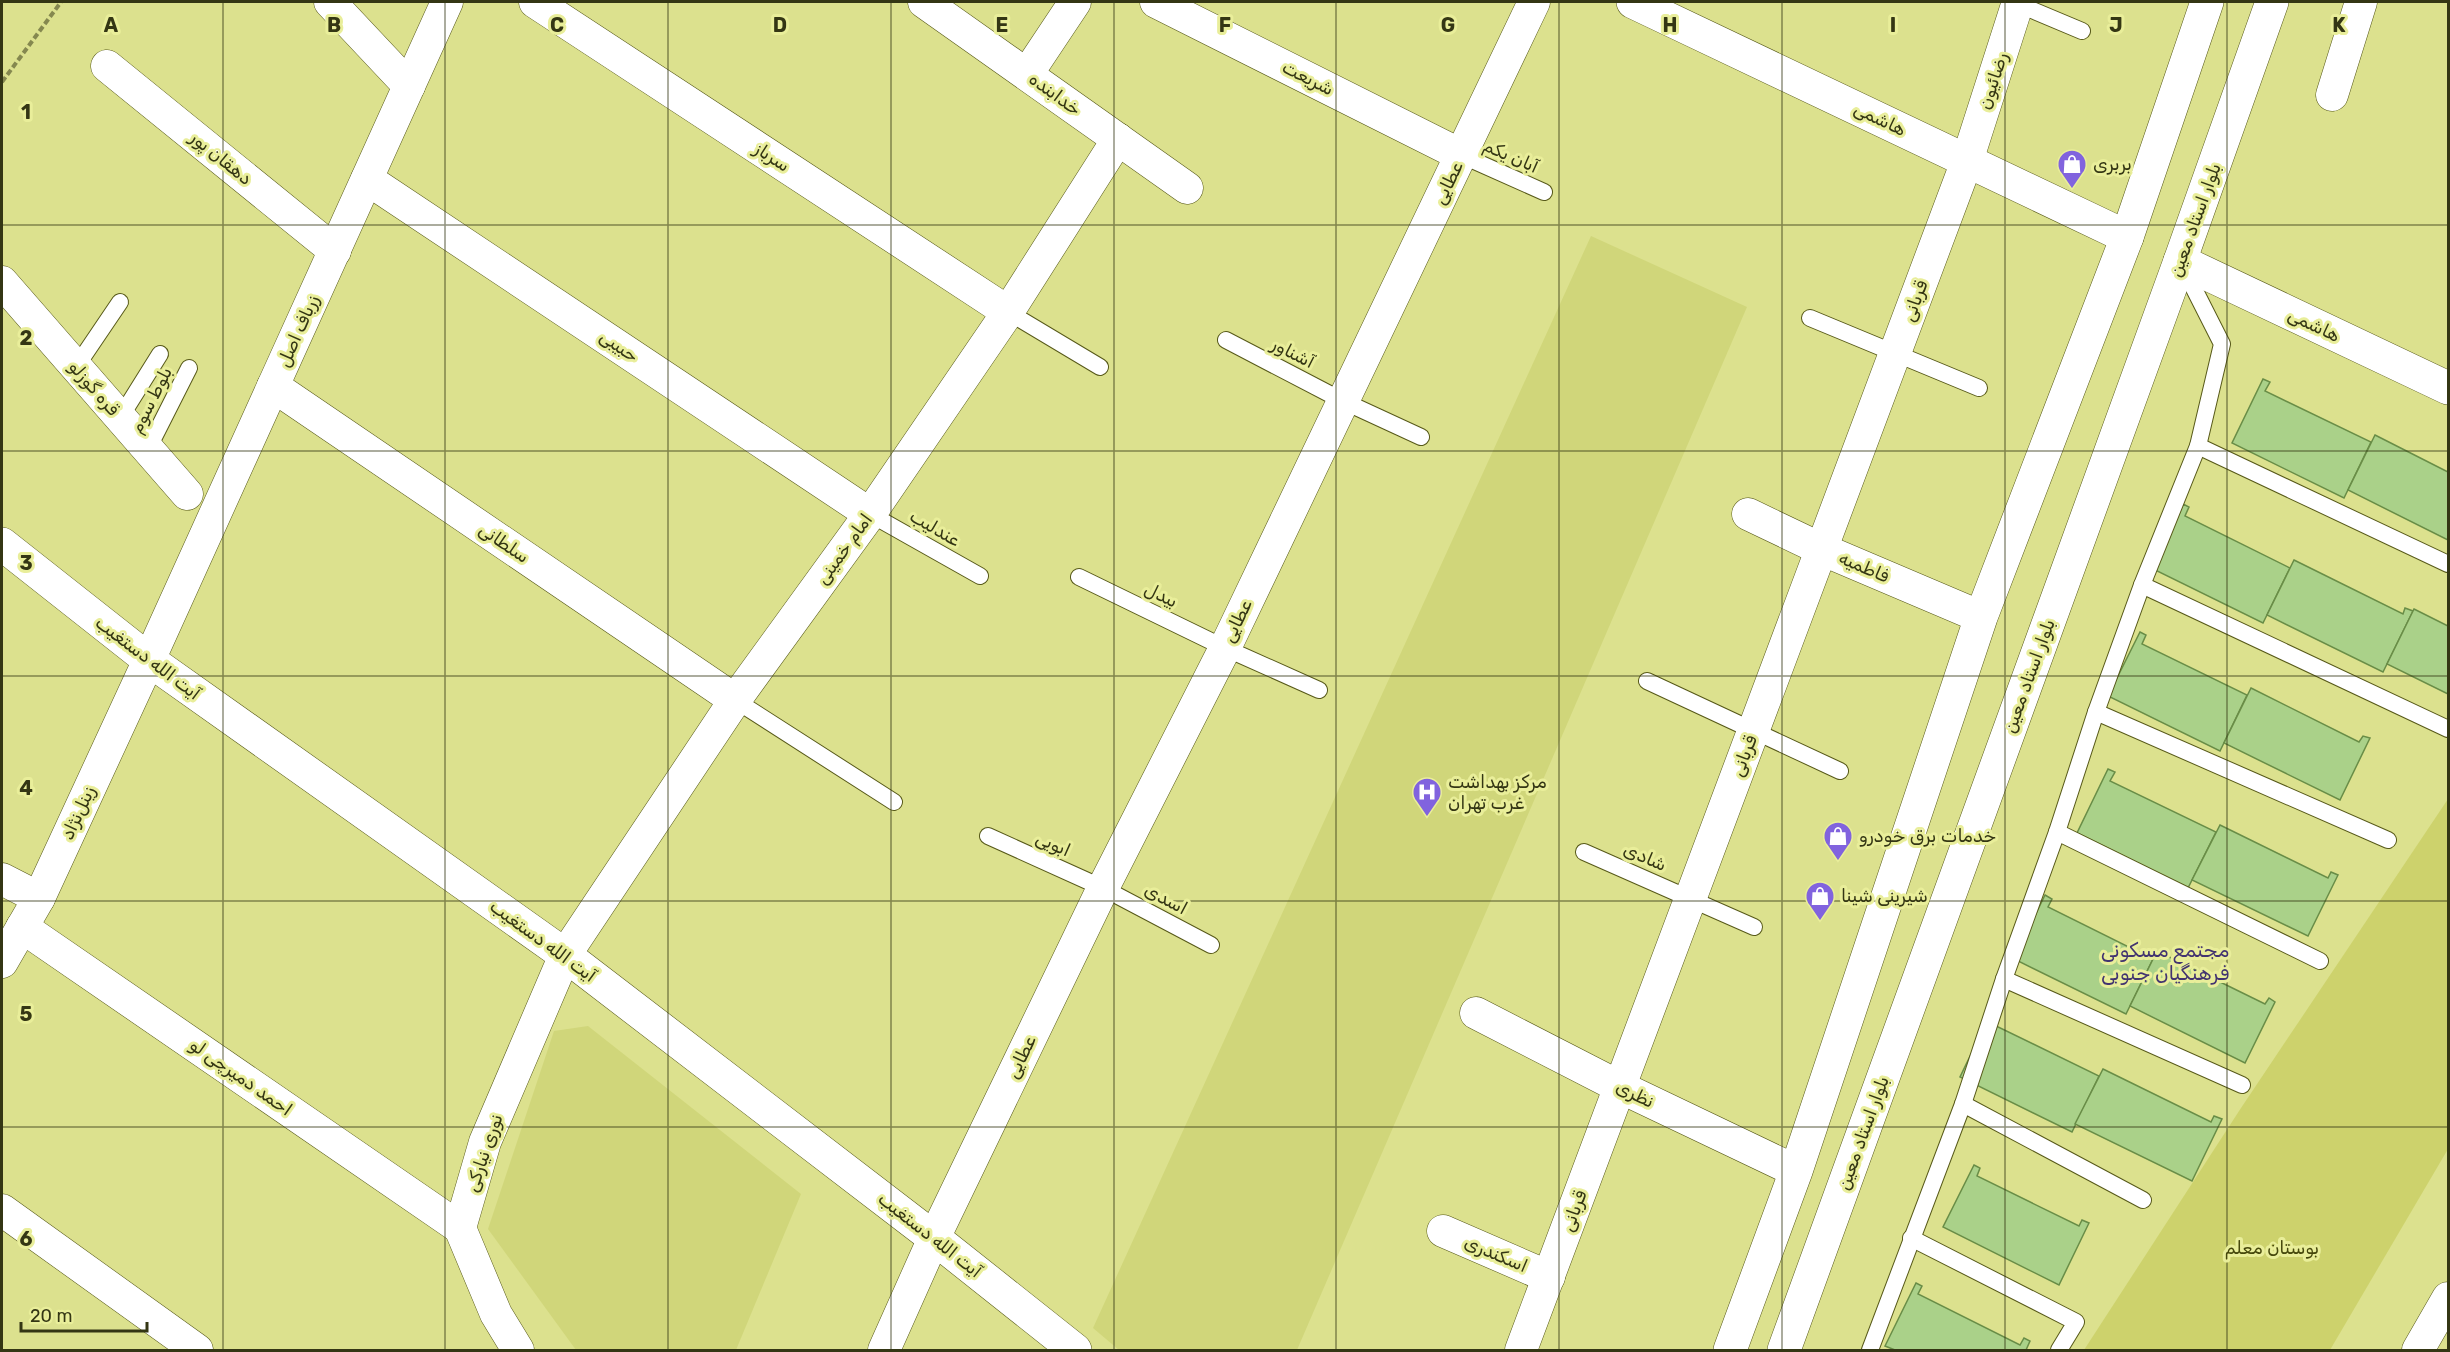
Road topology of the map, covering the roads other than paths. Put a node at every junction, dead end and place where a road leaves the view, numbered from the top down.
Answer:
1 (447, 2) edge
2 (535, 2) edge
3 (924, 2) edge
4 (1075, 2) edge
5 (1156, 2) edge
6 (1534, 2) edge
7 (1633, 2) edge
8 (2016, 2) edge
9 (2207, 2) edge
10 (2272, 2) edge
11 (2361, 2) edge
12 (336, 4) edge
13 (2082, 31) dead end
14 (107, 66) dead end
15 (1027, 74) junction
16 (409, 86) junction
17 (2332, 94) dead end
18 (1118, 139) junction
19 (1461, 155) junction
20 (1967, 161) junction
21 (367, 179) junction
22 (1187, 188) dead end
23 (1544, 192) dead end
24 (2127, 237) junction
25 (334, 251) junction
26 (2180, 261) junction
27 (2, 282) edge
28 (120, 302) dead end
29 (1008, 312) junction
30 (1810, 318) dead end
31 (1226, 340) dead end
32 (160, 354) dead end
33 (1895, 355) junction
34 (76, 367) junction
35 (1100, 367) dead end
36 (189, 368) dead end
37 (273, 386) junction
38 (1979, 388) dead end
39 (2448, 388) edge
40 (1343, 401) junction
41 (120, 418) junction
42 (1421, 437) dead end
43 (2198, 447) junction
44 (148, 449) junction
45 (188, 494) dead end
46 (870, 513) junction
47 (1748, 513) dead end
48 (2, 544) edge
49 (1821, 549) junction
50 (2448, 564) edge
51 (980, 576) dead end
52 (1079, 577) dead end
53 (2142, 585) junction
54 (1981, 617) junction
55 (1225, 648) junction
56 (149, 660) junction
57 (1647, 681) dead end
58 (1319, 690) dead end
59 (735, 700) junction
60 (2096, 712) junction
61 (2448, 729) edge
62 (1754, 731) junction
63 (1840, 771) dead end
64 (894, 802) dead end
65 (2057, 832) junction
66 (988, 836) dead end
67 (2388, 840) dead end
68 (1584, 852) dead end
69 (2, 879) edge
70 (1103, 888) junction
71 (39, 898) junction
72 (1691, 898) junction
73 (22, 927) junction
74 (1754, 927) dead end
75 (1211, 945) dead end
76 (565, 955) junction
77 (2320, 961) dead end
78 (2, 962) edge
79 (2004, 979) junction
80 (1476, 1013) dead end
81 (2242, 1085) dead end
82 (1620, 1087) junction
83 (1963, 1104) junction
84 (1797, 1171) junction
85 (2143, 1200) dead end
86 (2, 1210) edge
87 (460, 1228) junction
88 (1443, 1231) dead end
89 (934, 1238) junction
90 (1911, 1238) junction
91 (1549, 1277) junction
92 (2448, 1298) edge
93 (197, 1350) edge
94 (518, 1350) edge
95 (884, 1350) edge
96 (1075, 1350) edge
97 (1521, 1350) edge
98 (1730, 1350) edge
99 (1784, 1350) edge
100 (1870, 1350) edge
101 (2059, 1350) edge
102 (2418, 1350) edge

1 - 16 street, زرباف اصل
2 - 29 street, سرباز
3 - 15 street, خدابنده
4 - 15 street
5 - 19 street, شریعت
6 - 19 street, عطایی
7 - 20 main road, هاشمی
8 - 13 lane
8 - 20 street, رضائیون
9 - 24 main road
10 - 26 main road, بلوار استاد معین
11 - 17 street
12 - 16 street
14 - 25 street, دهقان پور
15 - 18 street, خدابنده
16 - 21 street, زرباف اصل
18 - 22 street, خدابنده
18 - 29 street, امام خمینی
19 - 23 lane, آبان یکم
19 - 40 street, عطایی
20 - 24 main road, هاشمی
20 - 33 street, قربانی
21 - 25 street, زرباف اصل
21 - 46 street, حبیبی
24 - 54 main road
25 - 37 street, زرباف اصل
26 - 39 main road, هاشمی
26 - 43 lane
26 - 99 main road, بلوار استاد معین
27 - 34 street, قره گوزلو
28 - 34 lane
29 - 35 lane
29 - 46 street, امام خمینی
30 - 33 lane
31 - 40 lane, آشناور
32 - 41 lane
33 - 38 lane
33 - 49 street, قربانی
34 - 41 street, قره گوزلو
36 - 44 lane, بلوط سوم
37 - 56 street, زرباف اصل
37 - 59 street, سلطانی
40 - 42 lane, آشناور
40 - 55 street, عطایی
41 - 44 street, قره گوزلو
43 - 50 lane
43 - 53 lane
44 - 45 street, قره گوزلو
46 - 51 lane, عندلیب
46 - 59 street, امام خمینی
47 - 49 street, فاطمیه
48 - 56 main road, آیت الله دستغیب
49 - 54 street, فاطمیه
49 - 62 street, قربانی
52 - 55 lane, بیدل
53 - 60 lane
53 - 61 lane
54 - 84 main road
55 - 58 lane, بیدل
55 - 70 street, عطایی
56 - 71 street, زینل‌نژاد
56 - 76 main road, آیت الله دستغیب
57 - 62 lane
59 - 64 lane
59 - 76 street, امام خمینی
60 - 65 lane
60 - 67 lane
62 - 63 lane
62 - 72 street, قربانی
65 - 77 lane
65 - 79 lane
66 - 70 lane, ابویی
68 - 72 lane, شادی
69 - 71 street
70 - 75 lane, اسدی
70 - 89 street, عطایی
71 - 73 street, زینل‌نژاد
72 - 74 lane, شادی
72 - 82 street, قربانی
73 - 78 street, زینل‌نژاد
73 - 87 street, احمد دمیرچی لو
76 - 87 street, نوری نیارکی
76 - 89 main road, آیت الله دستغیب
79 - 81 lane
79 - 83 lane
80 - 82 street, نظری
82 - 84 street, نظری
82 - 91 street, قربانی
83 - 85 lane
83 - 90 lane
84 - 98 main road
86 - 93 street
87 - 94 street
88 - 91 street, اسکندری
89 - 95 street, عطایی
89 - 96 main road, آیت الله دستغیب
90 - 100 lane
90 - 101 lane
91 - 97 street, قربانی
92 - 102 street

